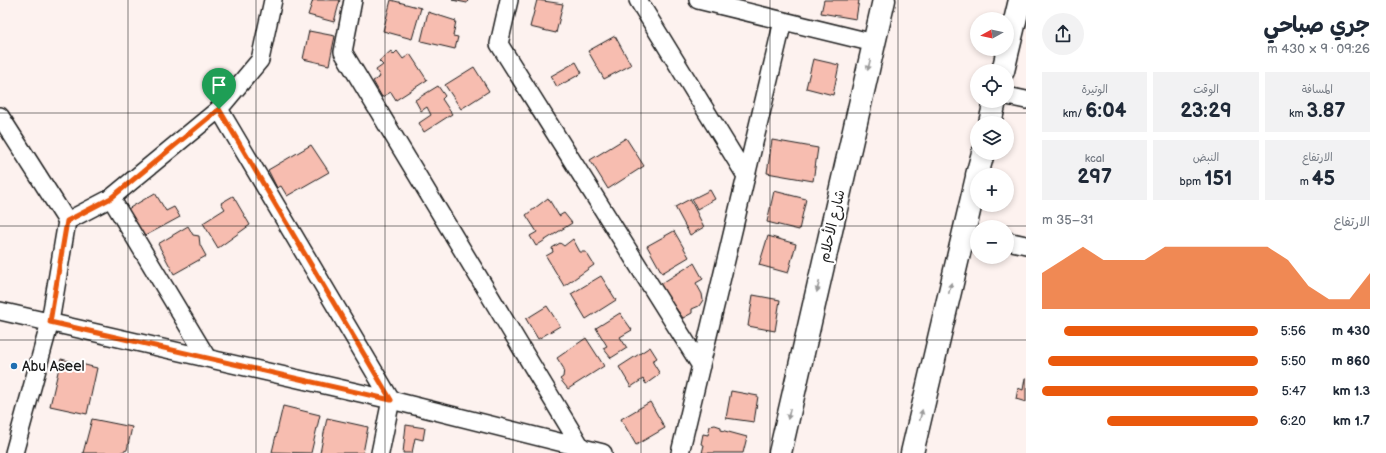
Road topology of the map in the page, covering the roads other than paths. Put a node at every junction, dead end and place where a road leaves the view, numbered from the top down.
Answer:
1 (273, 0) edge
2 (353, 0) edge
3 (508, 0) edge
4 (638, 0) edge
5 (698, 0) edge
6 (884, 0) edge
7 (1020, 0) edge
8 (1026, 2) edge
9 (783, 21) junction
10 (874, 43) junction
11 (1004, 64) edge
12 (1014, 97) edge
13 (1026, 100) edge
14 (219, 109) junction
15 (0, 116) edge
16 (746, 176) junction
17 (111, 198) junction
18 (67, 221) junction
19 (970, 232) edge
20 (1014, 242) edge
21 (1026, 245) edge
22 (0, 311) edge
23 (50, 322) junction
24 (206, 356) junction
25 (701, 366) junction
26 (391, 400) junction
27 (581, 447) junction
28 (14, 453) edge
29 (380, 453) edge
30 (603, 453) edge
31 (680, 453) edge
32 (780, 453) edge
33 (912, 453) edge

1 - 14 street
2 - 27 street
3 - 25 street
4 - 16 street
5 - 9 street
6 - 10 main road, شارع الأحلام
7 - 8 street
7 - 11 main road
9 - 10 street
9 - 16 street
10 -> 32 main road, شارع الأحلام
12 - 13 street
14 - 17 street
14 - 26 street
15 - 18 street
16 - 25 street
17 - 18 street
17 - 24 street
18 - 23 street
33 -> 19 main road
20 - 21 street
22 - 23 street
23 - 24 street
23 - 28 street
24 - 26 street
25 - 31 street
26 - 27 street
26 - 29 street
27 - 30 street

